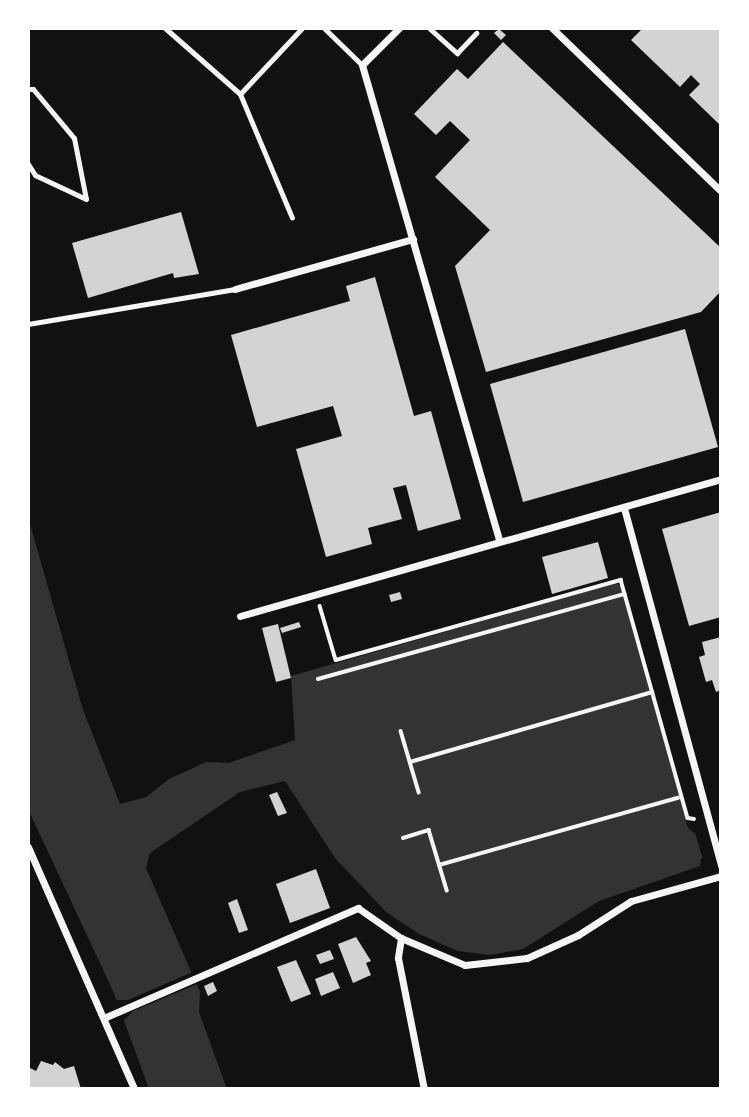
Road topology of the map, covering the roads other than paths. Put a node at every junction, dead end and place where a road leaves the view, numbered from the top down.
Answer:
1 (164, 28) edge
2 (302, 28) edge
3 (324, 28) edge
4 (399, 28) edge
5 (429, 28) edge
6 (552, 28) edge
7 (476, 33) dead end
8 (362, 65) junction
9 (28, 89) edge
10 (240, 93) junction
11 (28, 164) edge
12 (721, 191) edge
13 (292, 218) dead end
14 (413, 239) junction
15 (235, 289) joint
16 (28, 324) edge
17 (721, 480) edge
18 (624, 508) junction
19 (499, 541) junction
20 (240, 616) dead end
21 (28, 848) edge
22 (720, 864) edge
23 (721, 876) edge
24 (401, 938) junction
25 (106, 1017) junction
26 (134, 1089) edge
27 (424, 1089) edge

1 - 10 lane
2 - 10 lane
3 - 8 lane
4 - 8 street
5 - 7 lane
6 - 12 street
8 - 14 street
9 - 11 lane
10 - 13 lane
14 - 15 street
14 - 19 street
15 - 16 lane
17 - 18 street
18 - 19 street
18 - 22 street
19 - 20 street
21 - 25 street
23 - 24 street
24 - 25 street
24 - 27 street
25 - 26 street

